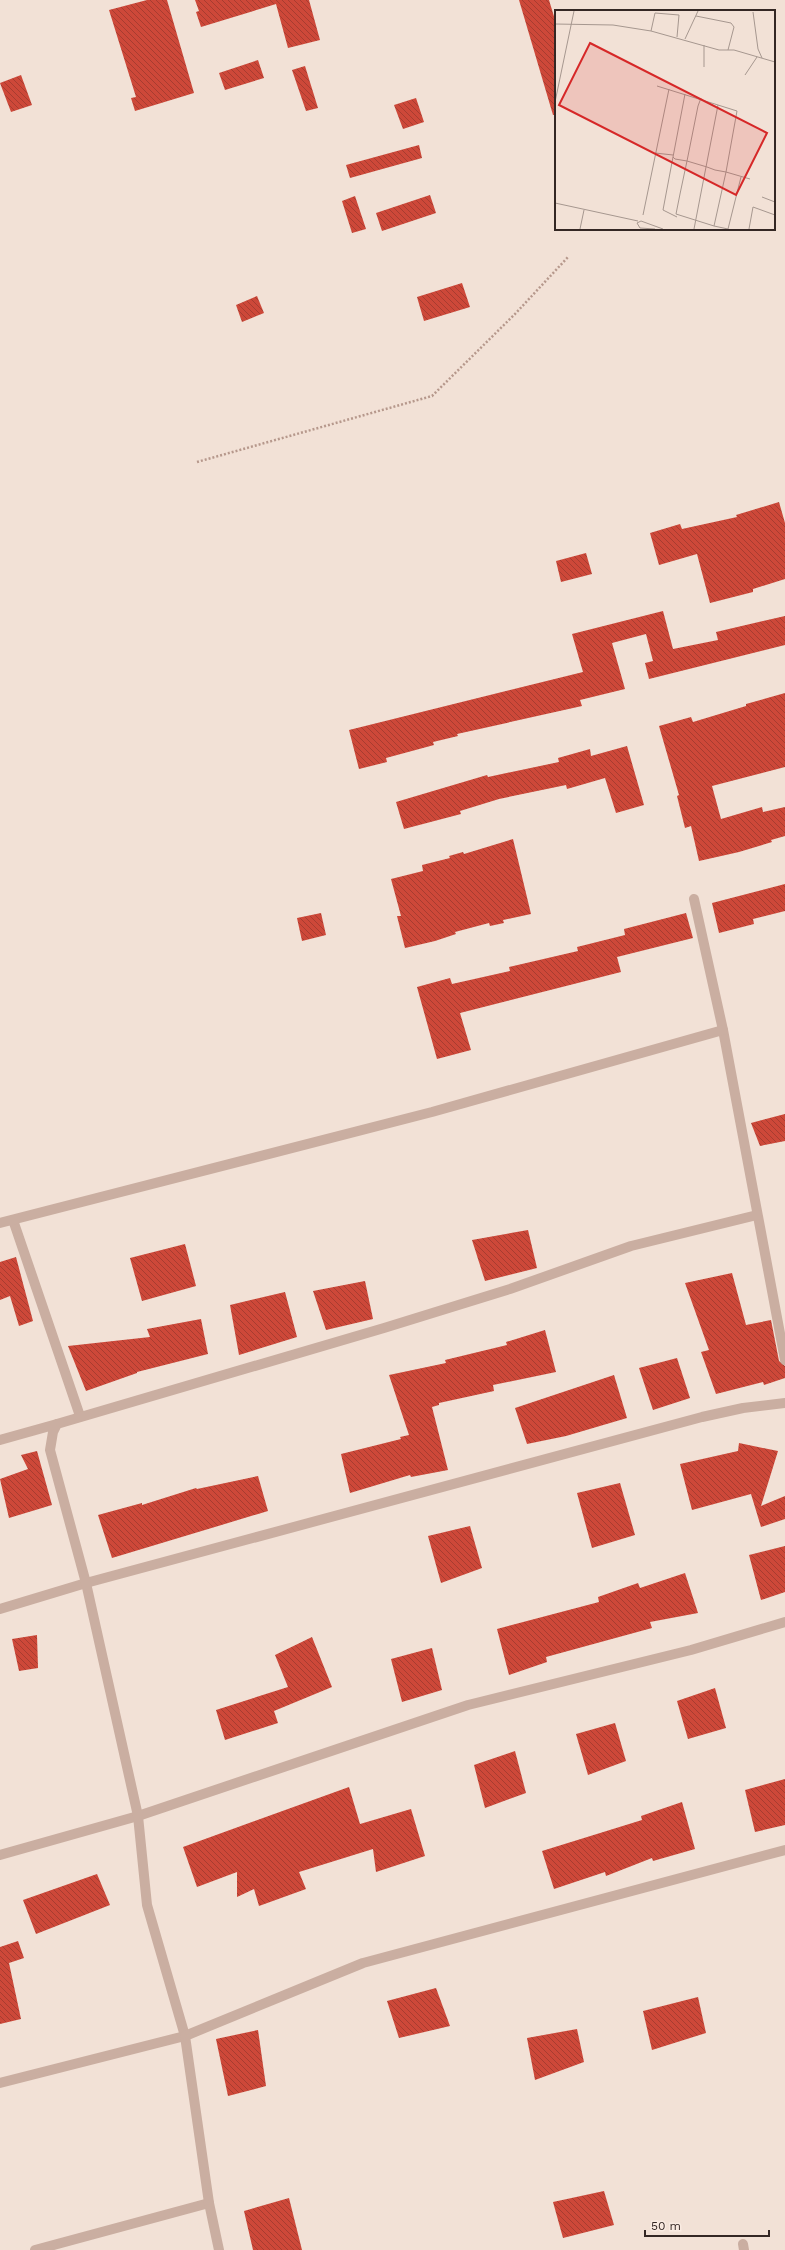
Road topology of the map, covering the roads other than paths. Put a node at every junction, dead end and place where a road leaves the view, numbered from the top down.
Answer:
1 (694, 899) dead end
2 (723, 1030) junction
3 (757, 1215) junction
4 (13, 1220) junction
5 (0, 1223) edge
6 (785, 1360) edge
7 (785, 1404) edge
8 (80, 1416) junction
9 (57, 1424) junction
10 (0, 1440) edge
11 (86, 1583) junction
12 (0, 1609) edge
13 (785, 1622) edge
14 (138, 1816) junction
15 (785, 1850) edge
16 (0, 1855) edge
17 (185, 2036) junction
18 (0, 2083) edge
19 (209, 2203) junction
20 (34, 2250) edge
21 (219, 2250) edge

1 - 2 street
2 - 3 street
2 - 4 street
3 - 6 street
3 - 8 street
4 - 5 street
4 - 8 street
7 - 11 street
8 - 9 street
9 - 10 street
9 - 11 street
11 - 12 street
11 - 14 street
13 - 14 street
14 - 16 street
14 - 17 street
15 - 17 street
17 - 18 street
17 - 19 street
19 - 20 street
19 - 21 street

